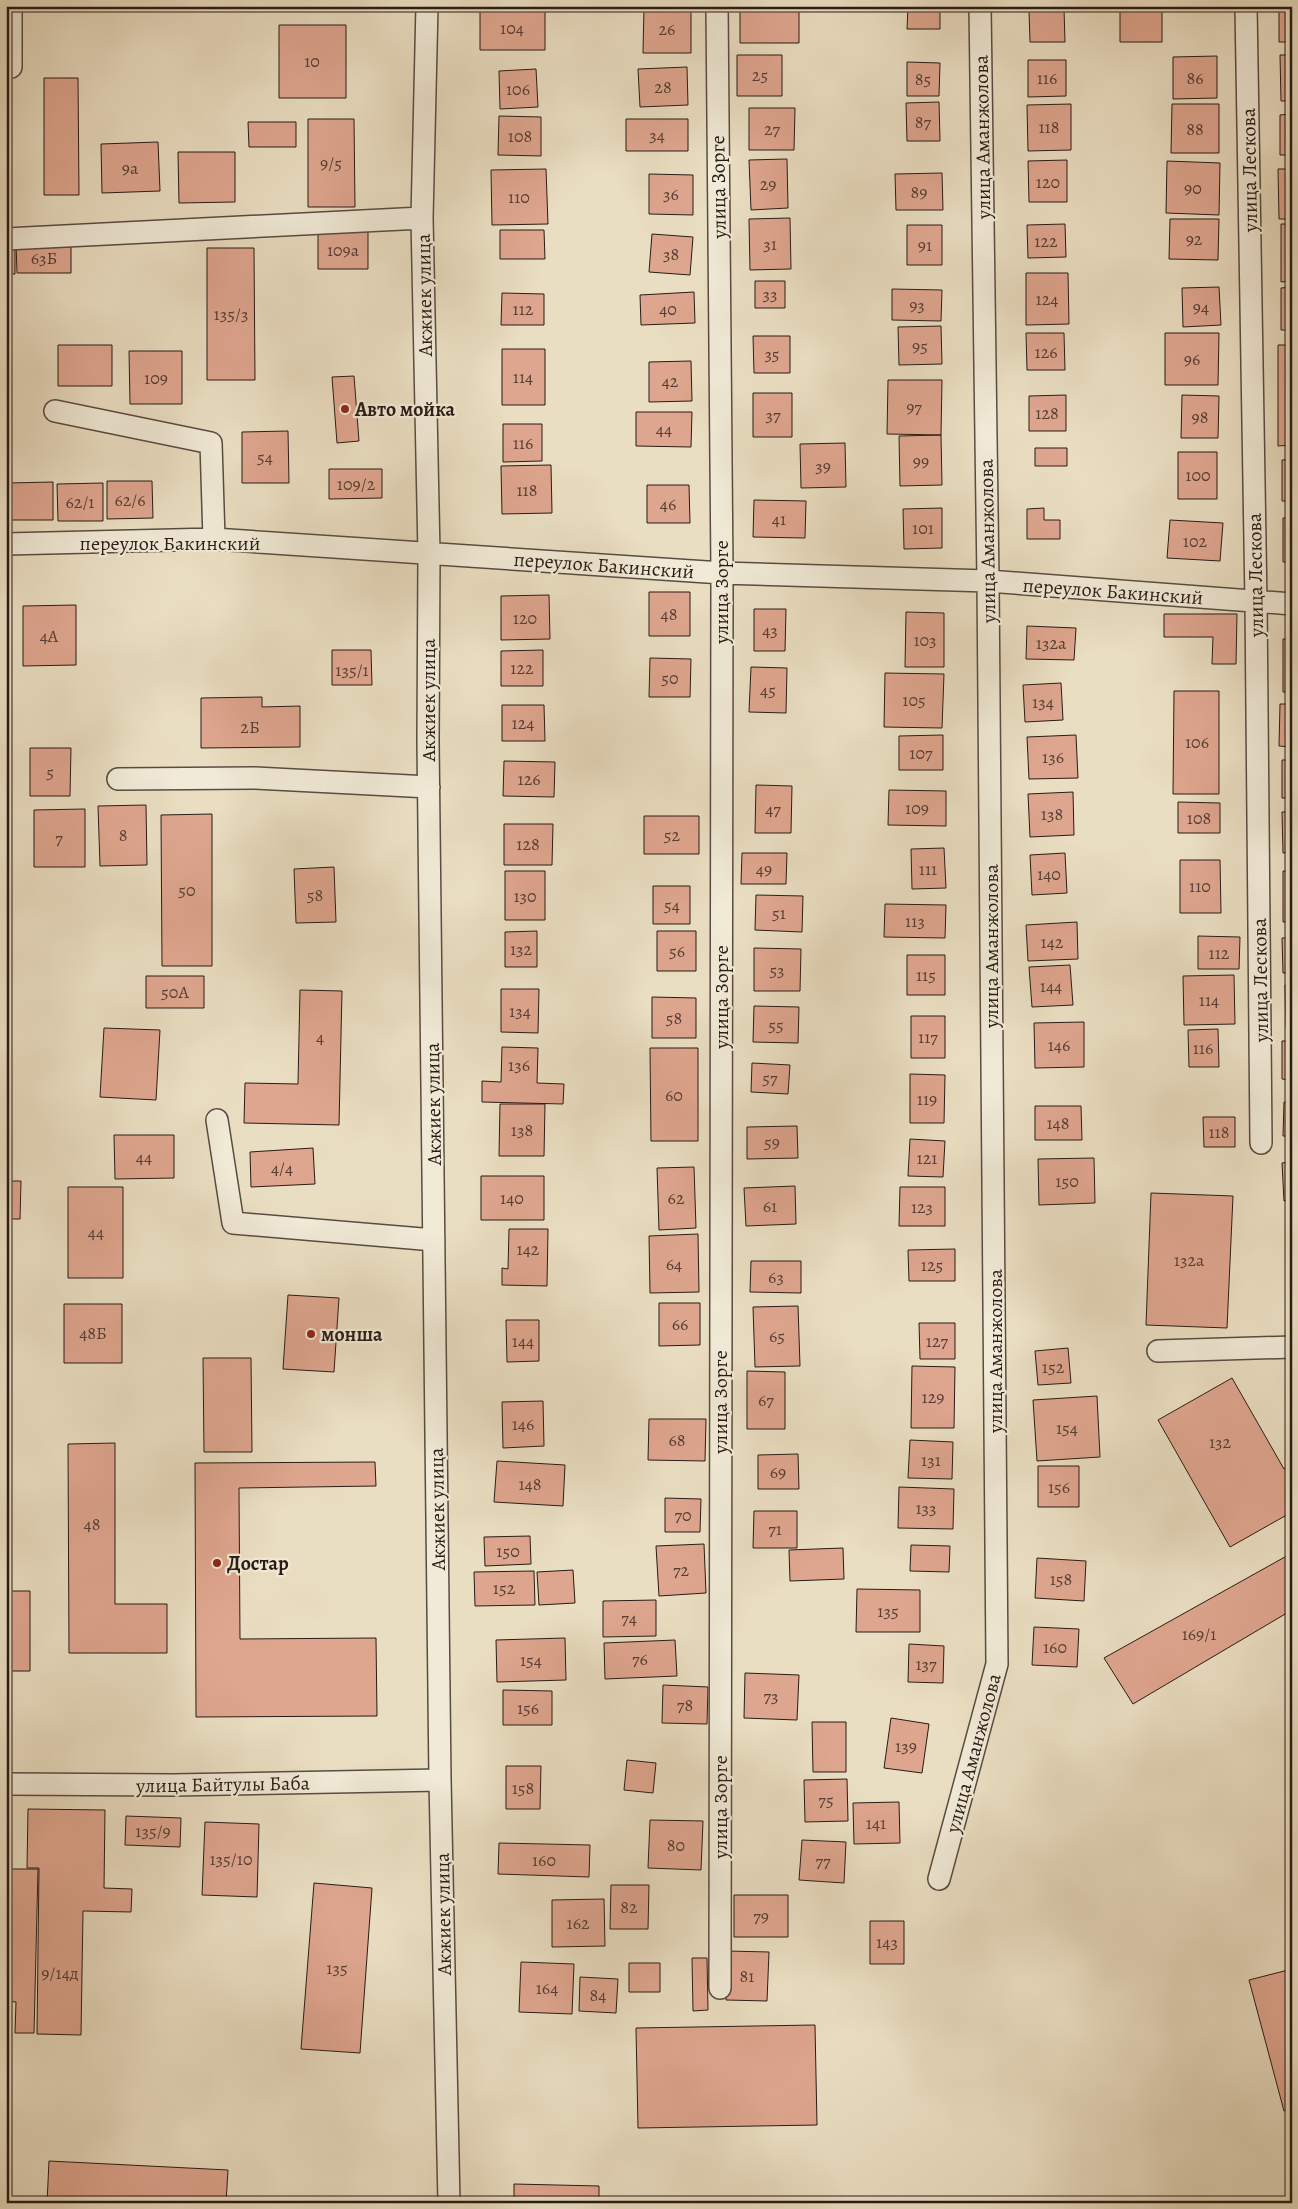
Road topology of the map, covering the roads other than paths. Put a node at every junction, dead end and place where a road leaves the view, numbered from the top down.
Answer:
1 (11, 6) edge
2 (427, 6) edge
3 (716, 6) edge
4 (980, 6) edge
5 (1246, 6) edge
6 (11, 67) dead end
7 (422, 218) junction
8 (6, 239) edge
9 (55, 411) dead end
10 (214, 539) junction
11 (6, 544) edge
12 (429, 554) junction
13 (722, 573) junction
14 (988, 581) junction
15 (1256, 602) junction
16 (1292, 604) edge
17 (118, 779) dead end
18 (429, 787) junction
19 (217, 1120) dead end
20 (1261, 1143) dead end
21 (434, 1240) junction
22 (1292, 1347) edge
23 (1158, 1351) dead end
24 (440, 1780) junction
25 (6, 1784) edge
26 (939, 1879) dead end
27 (720, 1988) dead end
28 (449, 2203) edge

1 - 6 street
2 - 7 street, Акжиек улица
3 - 13 street, улица Зорге
4 - 14 street, улица Аманжолова
5 - 15 street, улица Лескова
7 - 8 street
7 - 12 street, Акжиек улица
9 - 10 street
10 - 11 street, переулок Бакинский
10 - 12 street, переулок Бакинский
12 - 13 street, переулок Бакинский
12 - 18 street, Акжиек улица
13 - 14 street, переулок Бакинский
13 - 27 street, улица Зорге
14 - 15 street, переулок Бакинский
14 - 26 street, улица Аманжолова
15 - 16 street, переулок Бакинский
15 - 20 street, улица Лескова
17 - 18 street
18 - 21 street, Акжиек улица
19 - 21 street
21 - 24 street, Акжиек улица
22 - 23 street
24 - 25 street, улица Байтулы Баба
24 - 28 street, Акжиек улица

